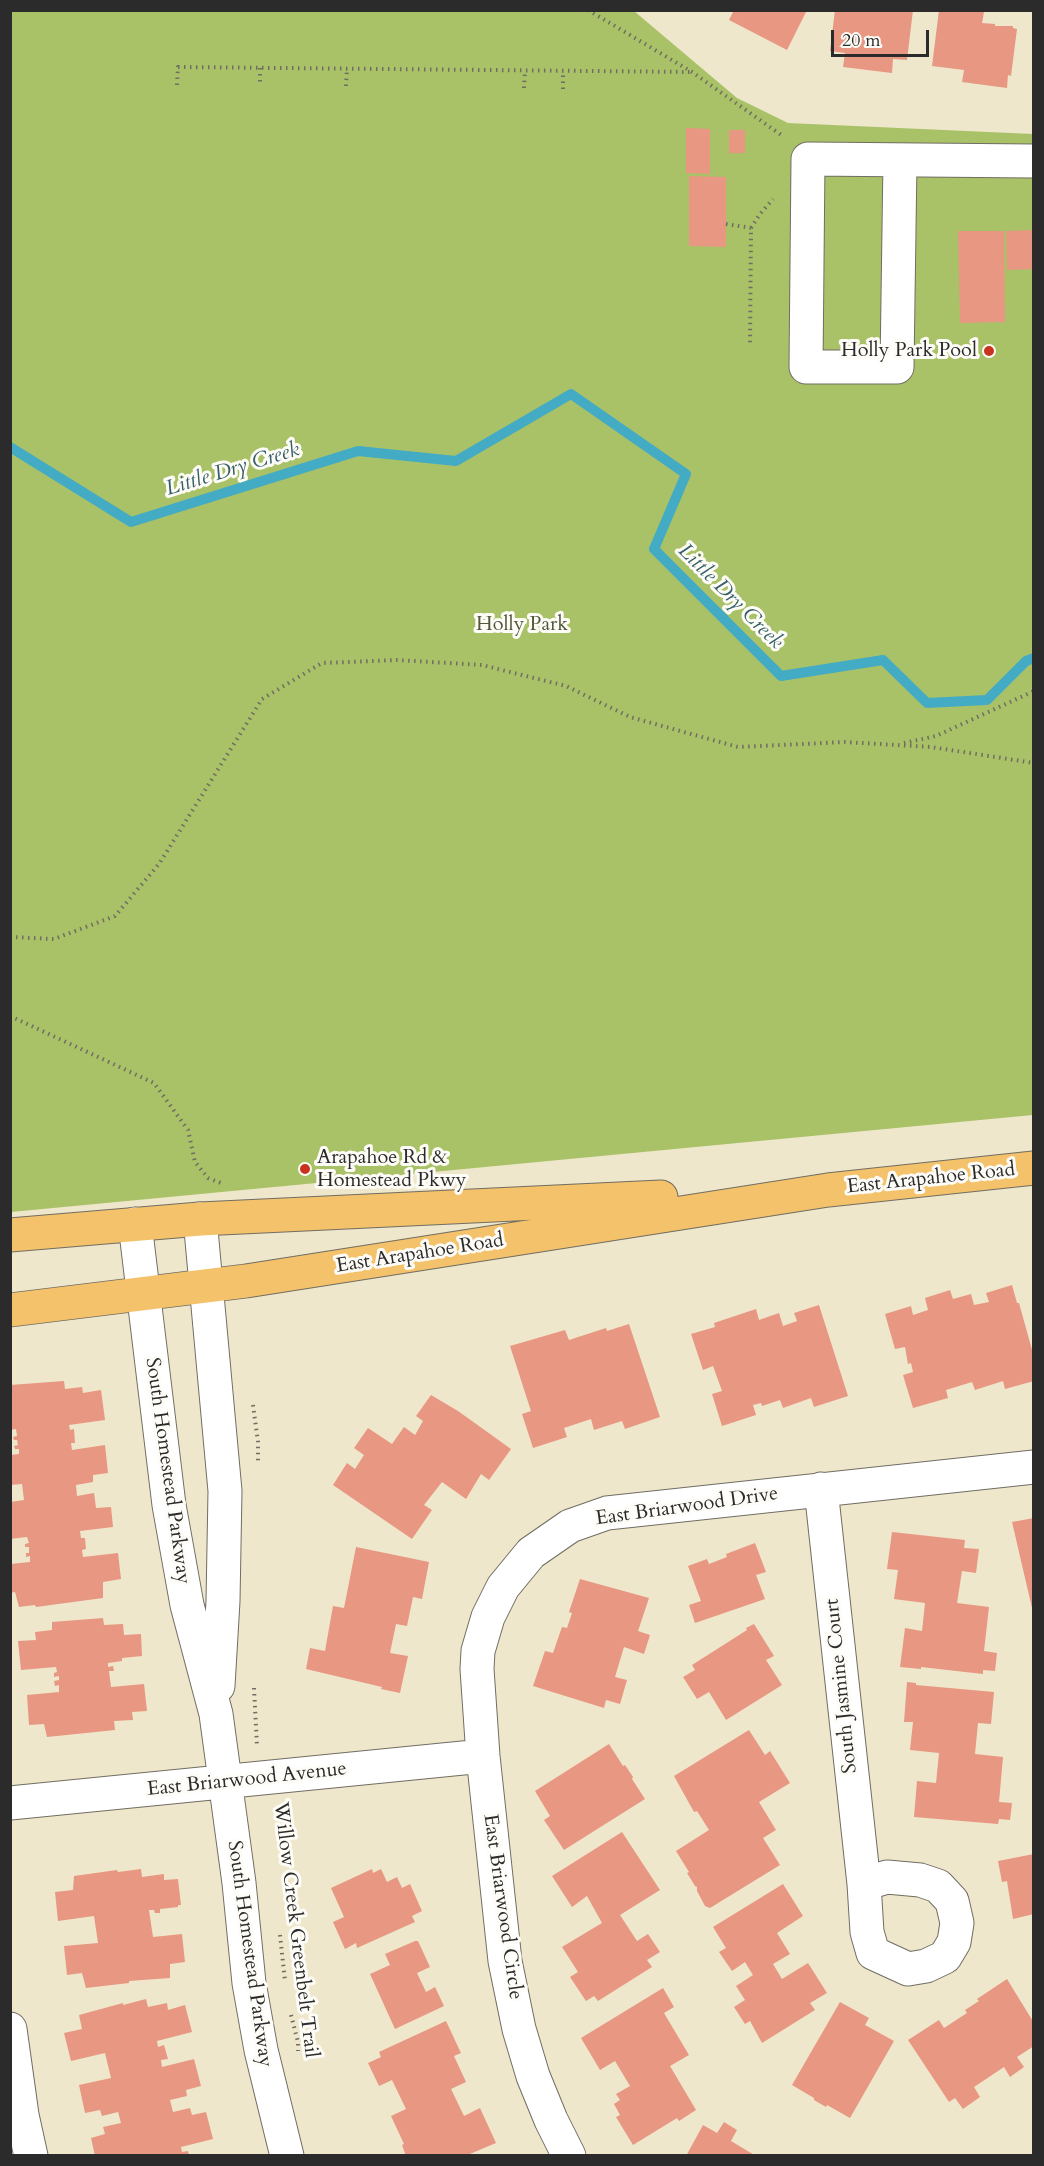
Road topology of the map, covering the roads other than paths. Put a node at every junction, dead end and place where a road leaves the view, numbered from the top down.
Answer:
1 (900, 160) junction
2 (1034, 161) edge
3 (1034, 1168) edge
4 (828, 1190) junction
5 (200, 1219) junction
6 (135, 1224) junction
7 (10, 1235) edge
8 (207, 1285) junction
9 (143, 1293) junction
10 (10, 1310) edge
11 (1034, 1467) edge
12 (821, 1489) junction
13 (216, 1714) junction
14 (483, 1756) junction
15 (225, 1782) junction
16 (10, 1803) edge
17 (864, 1884) dead end
18 (10, 2029) edge
19 (31, 2156) edge
20 (287, 2156) edge
21 (570, 2156) edge

1 - 1 street
1 - 2 street
3 - 4 main road, East Arapahoe Road
4 - 5 main road, East Arapahoe Road
4 - 8 main road, East Arapahoe Road
5 - 6 main road, East Arapahoe Road
5 - 8 street, South Homestead Parkway
6 - 7 main road, East Arapahoe Road
6 - 9 street, South Homestead Parkway
8 - 9 main road, East Arapahoe Road
8 - 13 street, South Homestead Parkway
9 - 10 main road, East Arapahoe Road
9 - 13 street, South Homestead Parkway
11 - 12 street, East Briarwood Drive
12 - 14 street, East Briarwood Drive
12 - 17 street, South Jasmine Court
13 - 15 street, South Homestead Parkway
14 - 15 street, East Briarwood Avenue
14 - 21 street, East Briarwood Circle
15 - 16 street, East Briarwood Avenue
15 - 20 street, South Homestead Parkway
18 - 19 street

